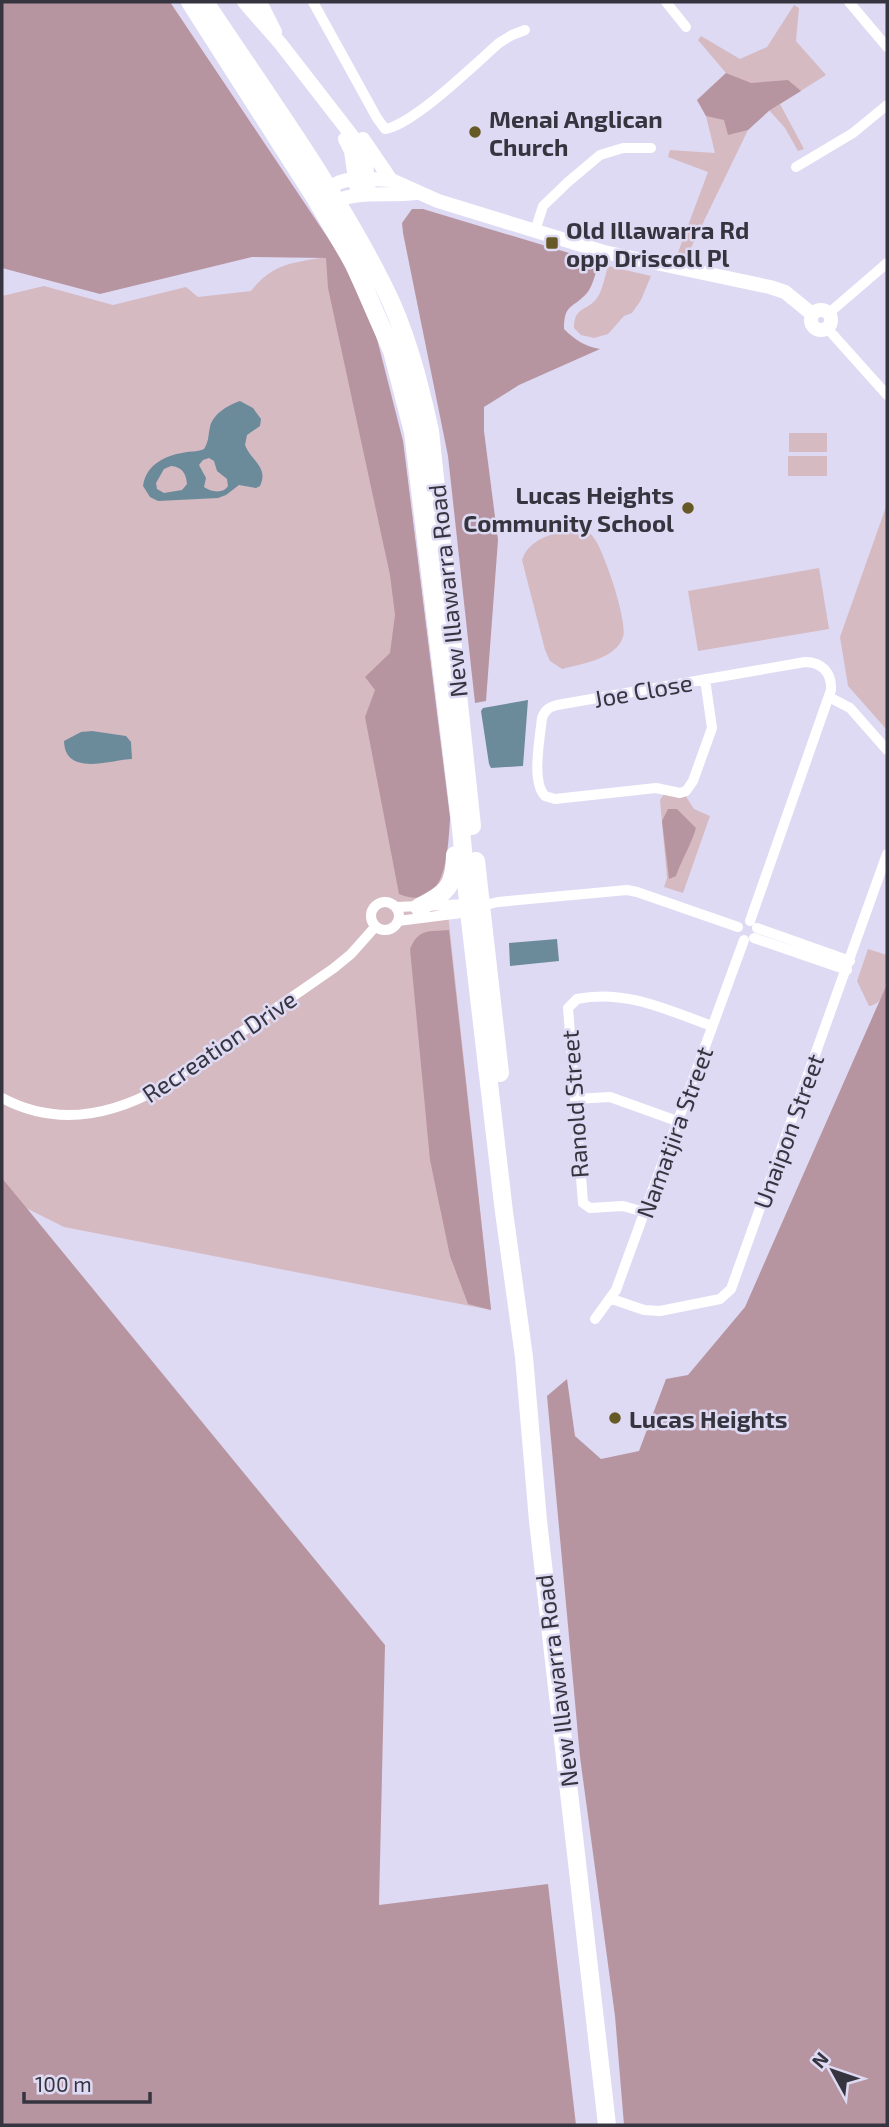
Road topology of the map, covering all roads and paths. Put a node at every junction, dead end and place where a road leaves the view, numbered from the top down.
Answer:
1 (190, 2) edge
2 (205, 2) edge
3 (244, 2) edge
4 (252, 2) edge
5 (260, 2) edge
6 (313, 2) edge
7 (666, 2) edge
8 (849, 2) edge
9 (259, 21) junction
10 (686, 27) dead end
11 (525, 30) dead end
12 (280, 43) junction
13 (887, 47) edge
14 (887, 105) edge
15 (339, 117) junction
16 (651, 148) dead end
17 (796, 167) dead end
18 (391, 180) junction
19 (362, 186) junction
20 (418, 193) junction
21 (324, 198) junction
22 (535, 231) junction
23 (887, 263) edge
24 (828, 320) junction
25 (887, 395) edge
26 (827, 671) joint
27 (705, 679) junction
28 (829, 696) junction
29 (887, 750) edge
30 (461, 829) junction
31 (887, 854) edge
32 (396, 907) junction
33 (419, 907) junction
34 (472, 907) junction
35 (398, 921) junction
36 (375, 928) junction
37 (751, 932) junction
38 (849, 966) junction
39 (712, 1026) junction
40 (2, 1098) edge
41 (575, 1099) junction
42 (677, 1121) junction
43 (645, 1212) junction
44 (612, 1299) junction
45 (595, 1320) dead end
46 (607, 2125) edge

1 - 21 highway, New Illawarra Road
2 - 21 highway, New Illawarra Road
3 - 9 street
4 - 9 street
5 - 12 street
6 - 11 street
7 - 10 street
8 - 13 street
9 - 12 street
12 - 15 street
14 - 17 street
15 - 18 street
15 - 19 street
16 - 22 street
18 - 19 street
18 - 20 street
19 - 20 street
19 - 21 street
20 - 22 street
21 - 30 highway, New Illawarra Road
21 - 34 highway, New Illawarra Road
22 - 24 street
23 - 24 street
24 - 25 street
26 - 27 street, Joe Close
26 - 28 street, Namatjira Street
27 - 27 street, Joe Close
28 - 29 street
28 - 37 street, Namatjira Street
30 - 33 highway
30 - 34 highway, New Illawarra Road
31 - 38 street, Unaipon Street
32 - 33 street
32 - 35 street
32 - 36 street
33 - 34 street
34 - 35 street
34 - 37 street
34 - 46 highway, New Illawarra Road
35 - 36 street
36 - 40 street, Recreation Drive
37 - 38 street
37 - 39 street, Namatjira Street
38 - 44 street, Unaipon Street
39 - 41 street, Ranold Street
39 - 42 street, Namatjira Street
41 - 42 street
41 - 43 street, Ranold Street
42 - 43 street, Namatjira Street
43 - 44 street, Namatjira Street
44 - 45 street, Namatjira Street

